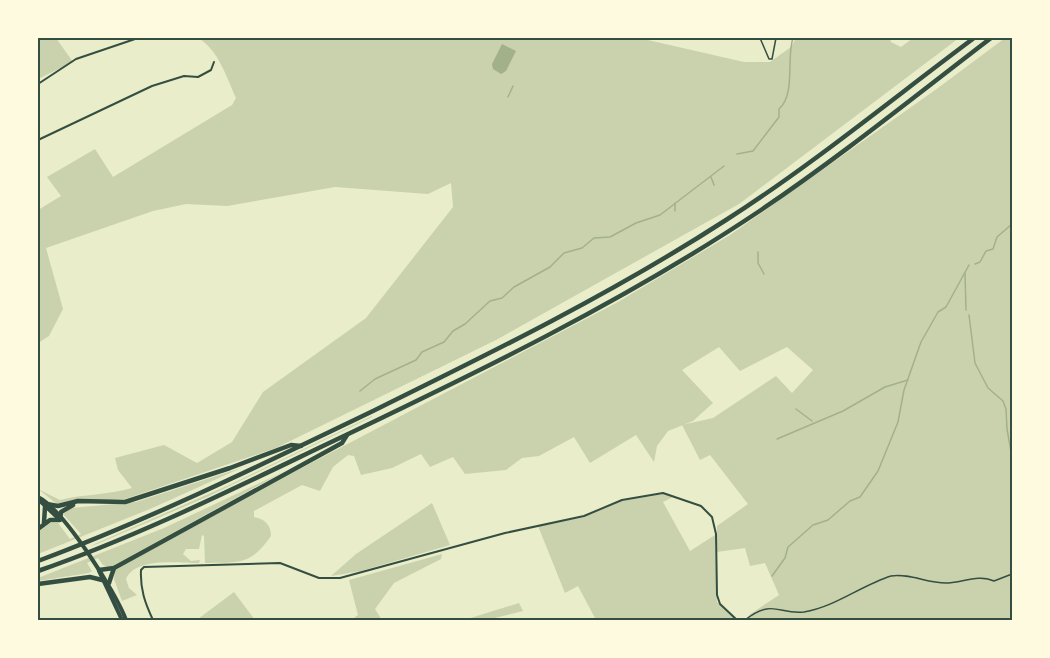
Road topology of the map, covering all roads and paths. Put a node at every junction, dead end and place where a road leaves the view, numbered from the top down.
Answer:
1 (138, 38) edge
2 (760, 38) edge
3 (776, 38) edge
4 (974, 38) edge
5 (991, 38) edge
6 (214, 63) dead end
7 (38, 84) edge
8 (38, 140) edge
9 (348, 434) junction
10 (301, 446) junction
11 (38, 498) edge
12 (87, 502) junction
13 (46, 506) junction
14 (60, 520) junction
15 (40, 527) edge
16 (38, 561) edge
17 (114, 568) junction
18 (98, 569) junction
19 (38, 571) edge
20 (1012, 574) edge
21 (90, 577) junction
22 (102, 580) junction
23 (38, 584) edge
24 (108, 584) junction
25 (124, 621) edge
26 (153, 621) edge
27 (737, 621) edge
28 (745, 621) edge

1 - 7 street
2 - 3 lane
4 - 10 highway
5 - 9 highway
6 - 8 street
9 - 17 highway
9 - 19 highway
10 - 12 highway
10 - 16 highway
11 - 13 main road
12 - 13 highway
12 - 14 highway
13 - 14 main road
13 - 15 highway
14 - 15 highway
14 - 18 main road
17 - 18 highway
17 - 24 highway
18 - 21 highway
18 - 22 main road
18 - 24 main road
20 - 28 path
21 - 22 highway
21 - 23 highway
22 - 25 main road
24 - 25 main road
26 - 27 street

